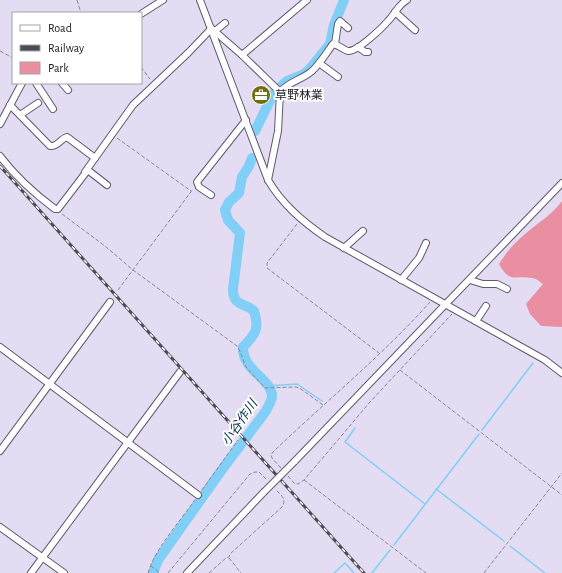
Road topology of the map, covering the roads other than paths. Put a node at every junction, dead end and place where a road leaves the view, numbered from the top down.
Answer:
1 (163, 0) edge
2 (200, 0) edge
3 (307, 0) edge
4 (407, 0) edge
5 (395, 12) junction
6 (142, 13) edge
7 (225, 23) dead end
8 (348, 28) dead end
9 (212, 29) junction
10 (415, 30) dead end
11 (335, 44) junction
12 (358, 47) junction
13 (368, 52) dead end
14 (242, 55) junction
15 (319, 63) junction
16 (338, 77) dead end
17 (21, 84) edge
18 (37, 84) edge
19 (63, 84) edge
20 (68, 90) dead end
21 (278, 90) junction
22 (38, 102) dead end
23 (10, 105) junction
24 (53, 109) dead end
25 (20, 115) junction
26 (246, 120) junction
27 (0, 124) edge
28 (0, 156) edge
29 (95, 158) junction
30 (85, 172) junction
31 (268, 180) junction
32 (562, 183) edge
33 (107, 185) dead end
34 (211, 195) dead end
35 (363, 231) dead end
36 (426, 243) dead end
37 (344, 248) junction
38 (401, 280) junction
39 (470, 280) junction
40 (506, 289) dead end
41 (110, 302) dead end
42 (446, 304) junction
43 (486, 306) dead end
44 (476, 321) junction
45 (0, 347) edge
46 (180, 372) dead end
47 (562, 372) edge
48 (50, 383) junction
49 (128, 443) junction
50 (0, 451) edge
51 (198, 495) road end
52 (0, 527) edge
53 (43, 557) junction
54 (31, 573) edge
55 (64, 573) edge
56 (187, 573) edge

1 - 6 street
2 - 9 street
3 - 14 street
4 - 5 street
5 - 10 street
5 - 12 street
7 - 9 street
8 - 11 street
9 - 14 street
9 - 26 street
9 - 29 street
11 - 12 street
11 - 15 street
12 - 13 street
14 - 21 street
15 - 16 street
15 - 21 street
17 - 23 street
18 - 24 street
19 - 20 street
21 - 31 street
22 - 25 street
23 - 25 street
23 - 27 street
25 - 29 street
26 - 31 street
26 - 34 street
28 - 30 street
29 - 30 street
30 - 33 street
31 - 37 street
32 - 39 street
35 - 37 street
36 - 38 street
37 - 38 street
38 - 42 street
39 - 40 street
39 - 42 street
41 - 48 street
42 - 44 street
42 - 56 street, bridge
43 - 44 street
44 - 47 street
45 - 48 street
46 - 49 street
48 - 49 street
48 - 50 street
49 - 51 street
49 - 53 street
52 - 53 street
53 - 54 street
53 - 55 street

